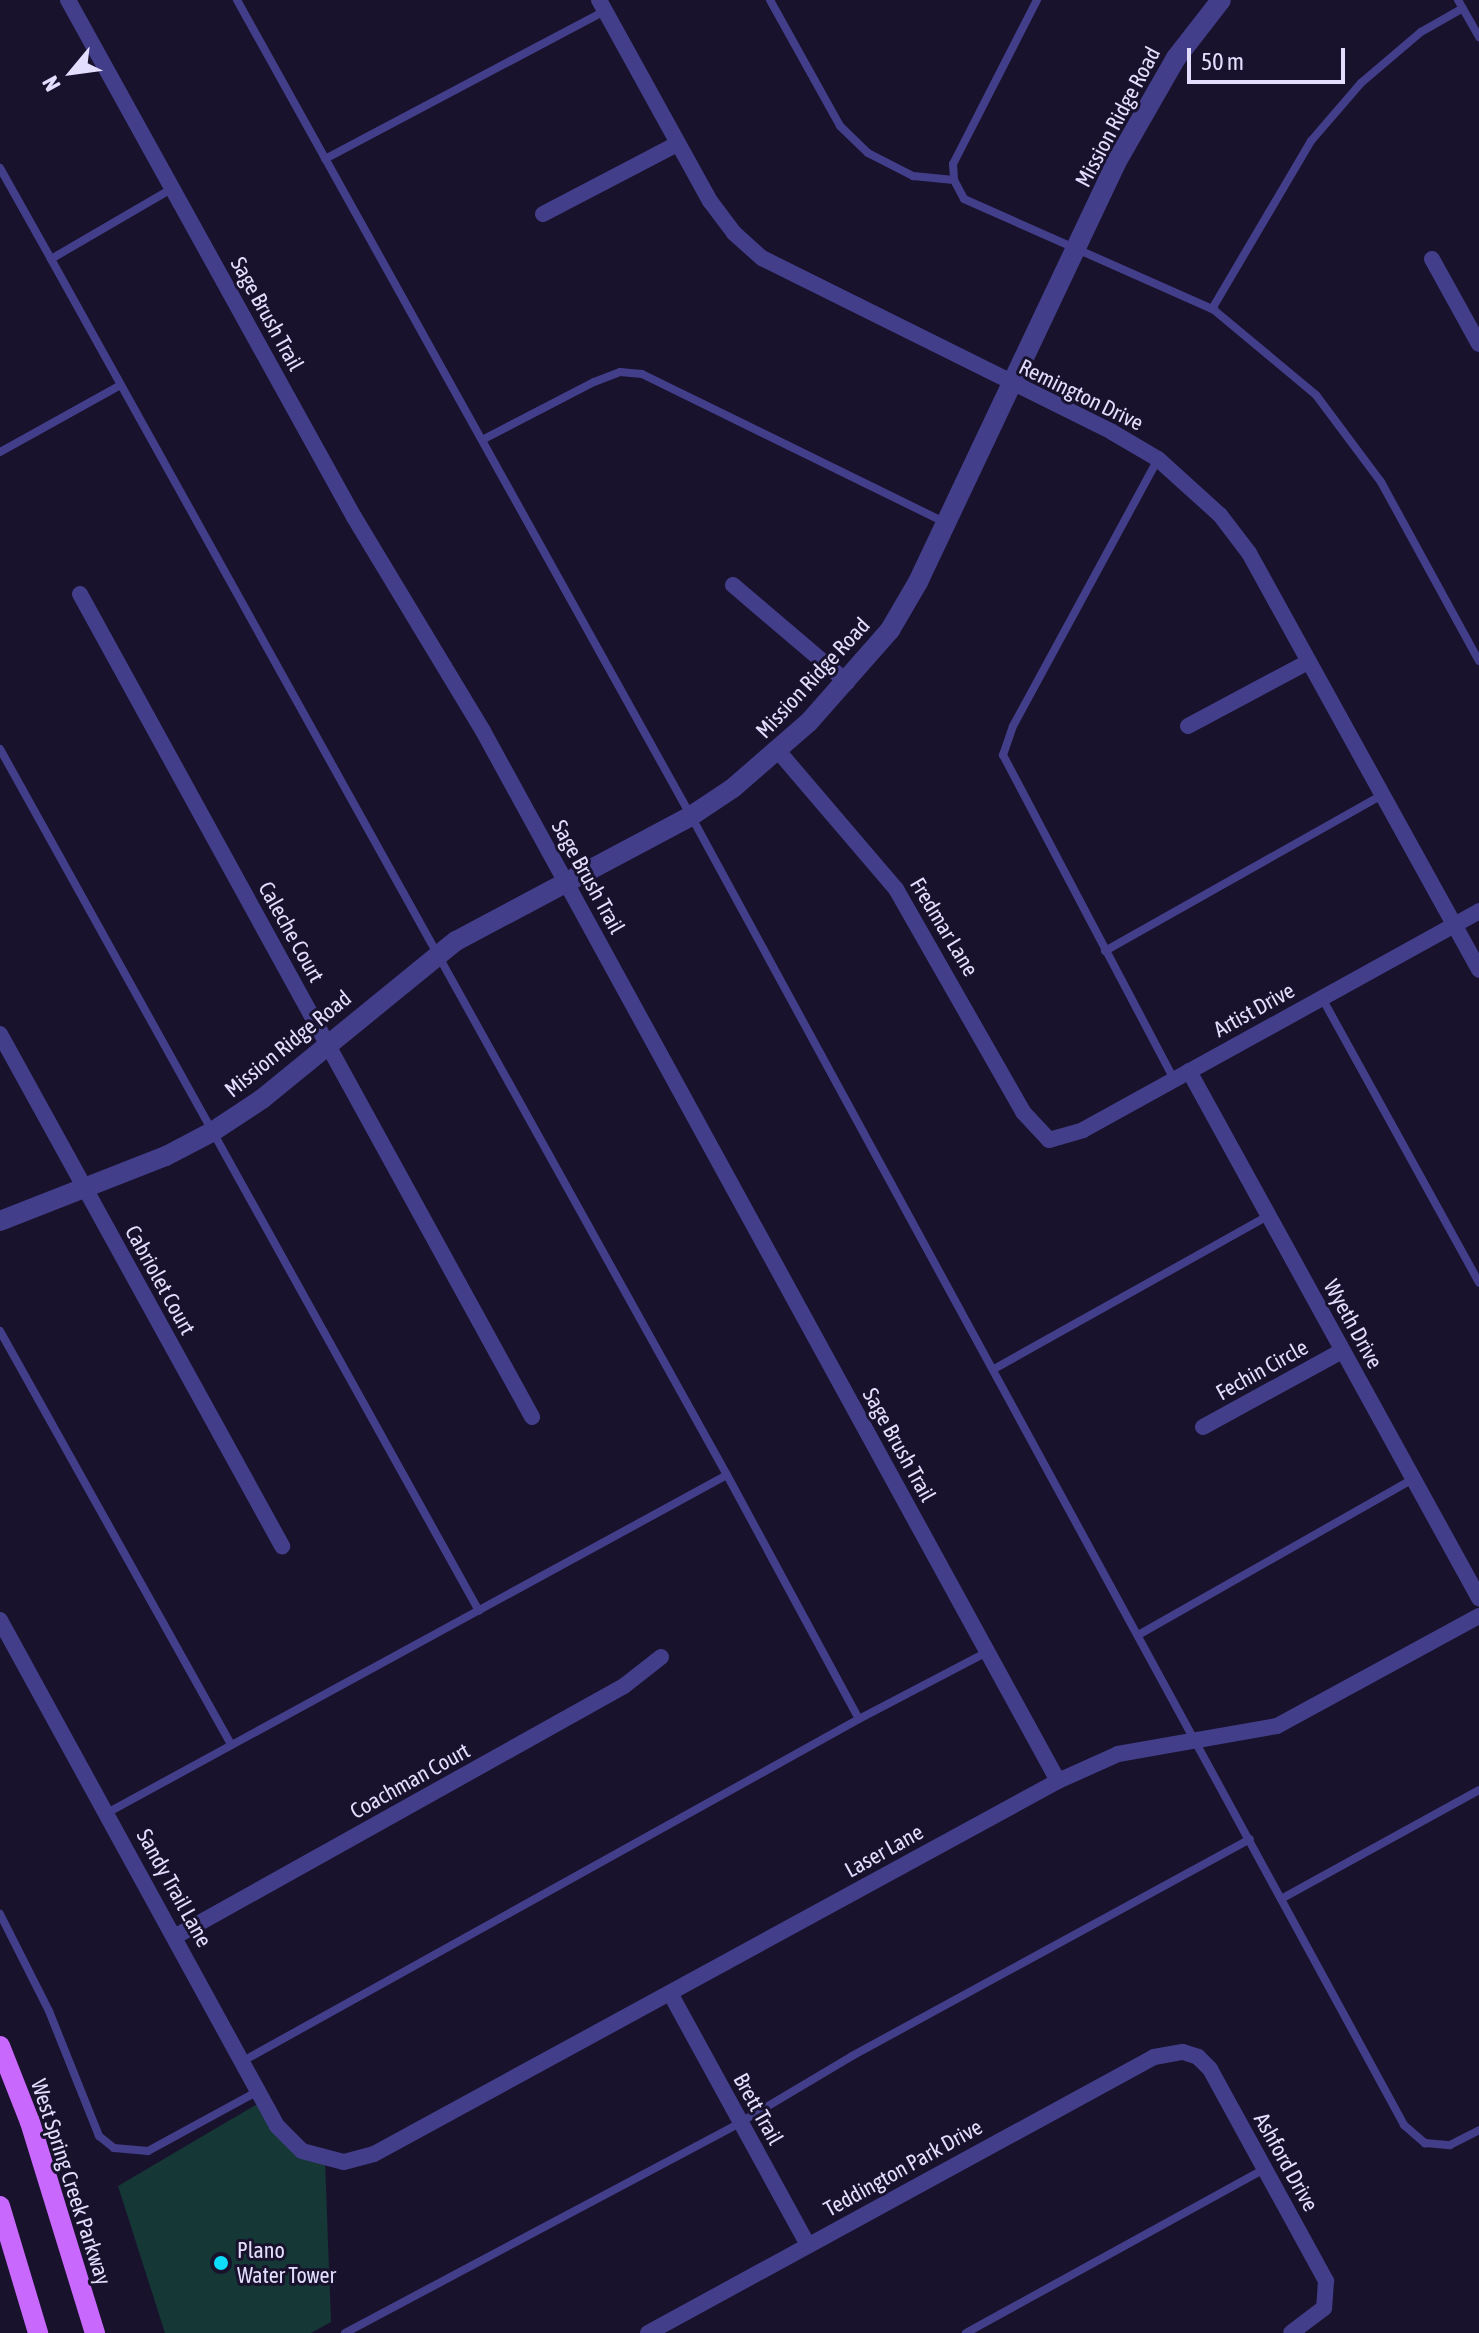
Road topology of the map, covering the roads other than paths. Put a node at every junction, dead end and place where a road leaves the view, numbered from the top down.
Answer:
1 (68, 0) edge
2 (237, 0) edge
3 (770, 0) edge
4 (1037, 0) edge
5 (1221, 0) edge
6 (1461, 4) edge
7 (602, 6) edge
8 (1479, 37) edge
9 (677, 144) junction
10 (325, 159) junction
11 (0, 168) edge
12 (954, 180) junction
13 (173, 188) junction
14 (543, 214) dead end
15 (1078, 248) junction
16 (51, 259) junction
17 (1432, 259) dead end
18 (1212, 309) junction
19 (1479, 344) edge
20 (121, 385) junction
21 (1015, 387) junction
22 (482, 440) junction
23 (0, 452) edge
24 (1158, 459) junction
25 (947, 524) junction
26 (733, 585) dead end
27 (80, 594) dead end
28 (1479, 661) edge
29 (1308, 662) junction
30 (847, 682) junction
31 (1188, 726) dead end
32 (0, 749) edge
33 (779, 752) junction
34 (1382, 795) junction
35 (691, 816) junction
36 (566, 881) junction
37 (1479, 911) edge
38 (1454, 925) junction
39 (1105, 951) junction
40 (436, 956) junction
41 (1479, 970) edge
42 (1322, 998) junction
43 (0, 1034) edge
44 (328, 1046) junction
45 (1182, 1075) junction
46 (212, 1132) junction
47 (1049, 1140) joint
48 (84, 1187) junction
49 (1268, 1216) junction
50 (0, 1221) edge
51 (1479, 1282) edge
52 (0, 1331) edge
53 (1342, 1351) junction
54 (994, 1369) junction
55 (532, 1417) dead end
56 (1203, 1427) dead end
57 (727, 1475) junction
58 (1413, 1479) junction
59 (282, 1546) dead end
60 (1479, 1598) edge
61 (479, 1611) junction
62 (1479, 1616) edge
63 (0, 1620) edge
64 (1140, 1634) junction
65 (987, 1652) junction
66 (661, 1657) dead end
67 (859, 1719) junction
68 (1192, 1742) junction
69 (231, 1745) junction
70 (1058, 1781) junction
71 (1479, 1790) edge
72 (107, 1813) junction
73 (1250, 1839) junction
74 (1281, 1899) junction
75 (0, 1914) edge
76 (176, 1936) junction
77 (670, 1993) junction
78 (0, 2046) edge
79 (1183, 2052) joint
80 (243, 2061) junction
81 (259, 2090) junction
82 (741, 2122) junction
83 (1479, 2130) edge
84 (325, 2160) joint
85 (1264, 2169) junction
86 (0, 2206) edge
87 (808, 2245) junction
88 (38, 2333) edge
89 (95, 2333) edge
90 (345, 2333) edge
91 (648, 2333) edge
92 (966, 2333) edge
93 (1291, 2333) edge

1 - 13 street, Sage Brush Trail
2 - 10 lane
3 - 12 lane
4 - 12 lane
5 - 15 street, Mission Ridge Road
6 - 8 lane
6 - 18 lane
7 - 9 street, Remington Drive
7 - 10 lane
9 - 14 street
9 - 21 street, Remington Drive
10 - 22 lane
11 - 16 lane
12 - 15 lane
13 - 16 lane
13 - 36 street, Sage Brush Trail
15 - 18 lane
15 - 21 street, Mission Ridge Road
16 - 20 lane
17 - 19 street
18 - 28 lane
20 - 23 lane
20 - 40 lane
21 - 24 street, Remington Drive
21 - 25 street, Mission Ridge Road
22 - 25 lane
22 - 35 lane
24 - 29 street, Remington Drive
24 - 39 lane
25 - 30 street, Mission Ridge Road
26 - 30 street
27 - 44 street, Caleche Court
29 - 31 street
29 - 34 street, Remington Drive
30 - 33 street, Mission Ridge Road
32 - 46 lane
33 - 35 street, Mission Ridge Road
33 - 47 street, Fredmar Lane
34 - 38 street, Remington Drive
34 - 39 lane
35 - 36 street, Mission Ridge Road
35 - 54 lane
36 - 40 street, Mission Ridge Road
36 - 65 street, Sage Brush Trail
37 - 38 street, Artist Drive
38 - 41 street, Remington Drive
38 - 42 street, Artist Drive
39 - 45 lane
40 - 44 street, Mission Ridge Road
40 - 57 lane
42 - 45 street, Artist Drive
42 - 51 lane
43 - 48 street, Cabriolet Court
44 - 46 street, Mission Ridge Road
44 - 55 street, Caleche Court
45 - 47 street, Artist Drive
45 - 49 street, Wyeth Drive
46 - 48 street, Mission Ridge Road
46 - 61 lane
48 - 50 street, Mission Ridge Road
48 - 59 street, Cabriolet Court
49 - 53 street, Wyeth Drive
49 - 54 lane
52 - 69 lane
53 - 56 street, Fechin Circle
53 - 58 street, Wyeth Drive
54 - 64 lane
57 - 61 lane
57 - 67 lane
58 - 60 street, Wyeth Drive
58 - 64 lane
61 - 69 lane
62 - 68 street, Laser Lane
63 - 72 street, Sandy Trail Lane
64 - 68 lane
65 - 67 lane
65 - 70 street, Sage Brush Trail
66 - 76 street, Coachman Court
67 - 80 lane
68 - 70 street, Laser Lane
68 - 73 lane
69 - 72 lane
70 - 77 street, Laser Lane
71 - 74 lane
72 - 76 street, Sandy Trail Lane
73 - 74 lane
73 - 82 lane
74 - 83 lane
75 - 81 lane
76 - 80 street, Sandy Trail Lane
77 - 82 street, Brett Trail
77 - 84 street, Laser Lane
78 - 89 main road, West Spring Creek Parkway
79 - 85 street, Ashford Drive
79 - 87 street, Teddington Park Drive
80 - 81 street, Sandy Trail Lane
81 - 84 street, Sandy Trail Lane
82 - 87 street, Brett Trail
82 - 90 lane
85 - 92 lane
85 - 93 street, Ashford Drive
86 - 88 main road
87 - 91 street, Teddington Park Drive

